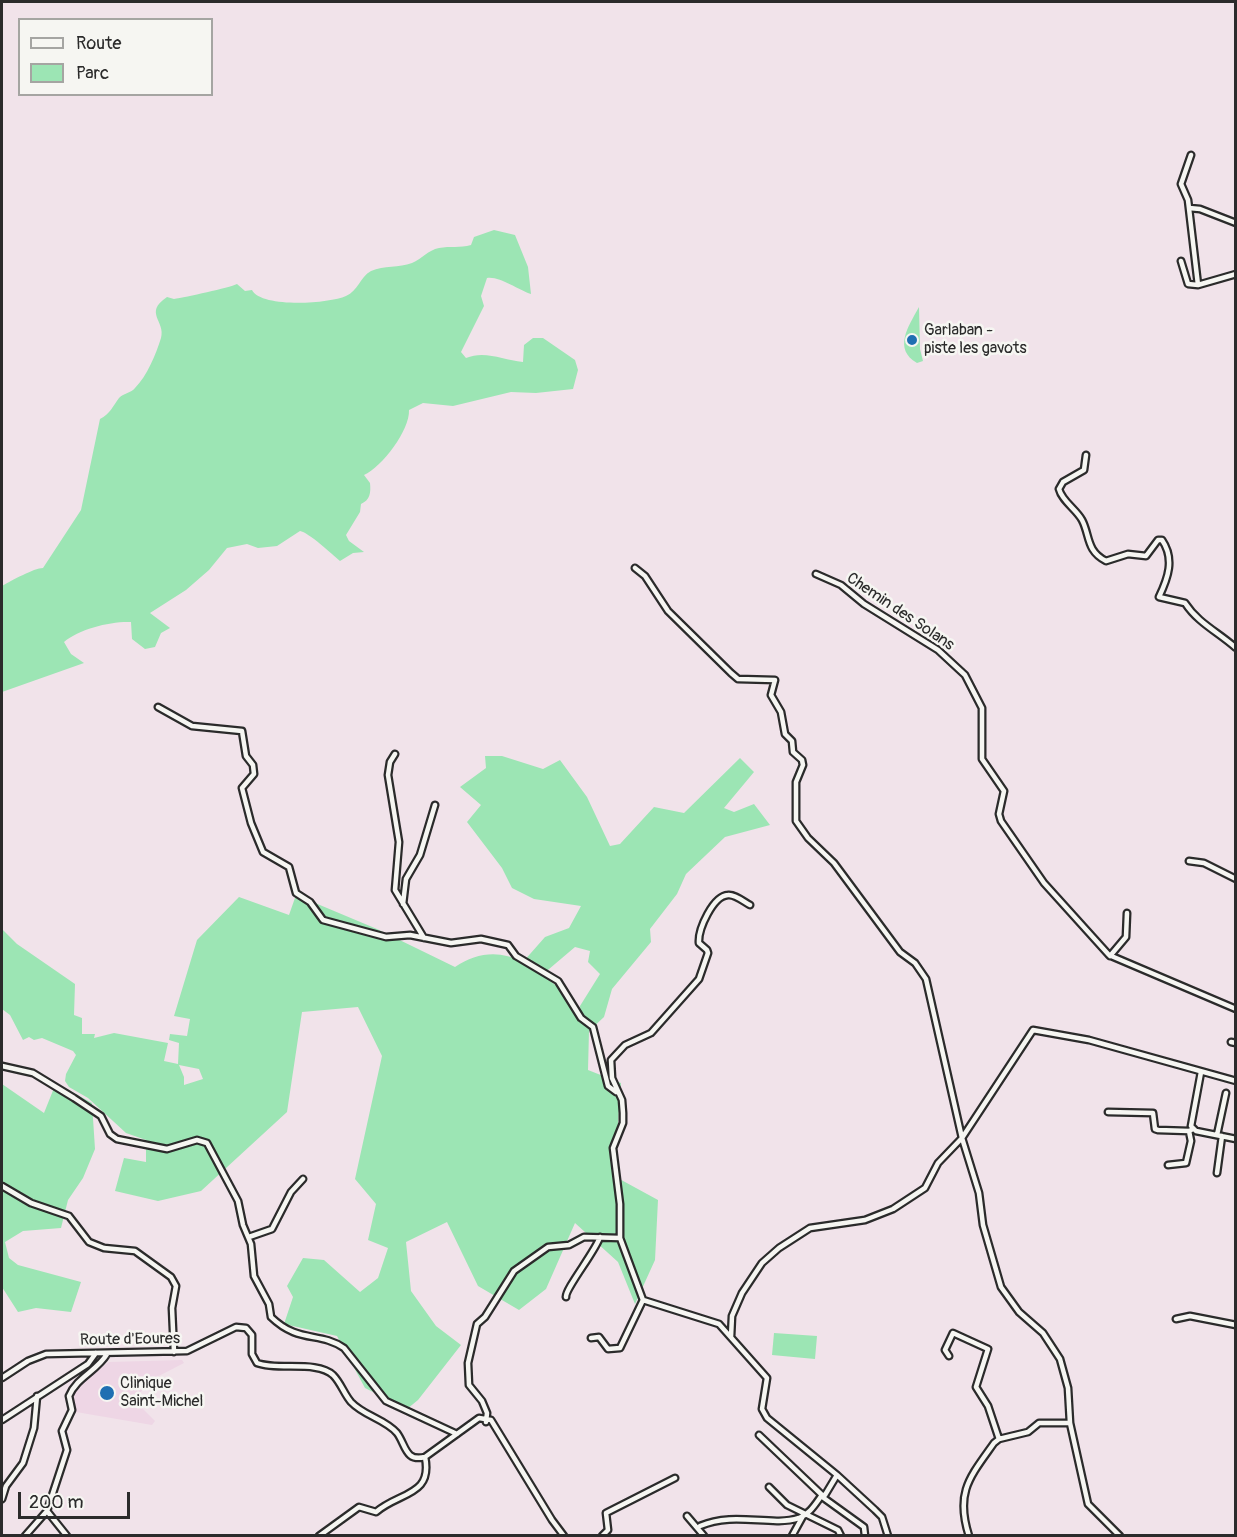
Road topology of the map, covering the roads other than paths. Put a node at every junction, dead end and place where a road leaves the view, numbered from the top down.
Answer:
1 (1191, 155) dead end
2 (1189, 208) junction
3 (1236, 223) edge
4 (1181, 261) dead end
5 (1236, 274) edge
6 (1198, 285) junction
7 (1086, 455) dead end
8 (635, 568) dead end
9 (816, 574) dead end
10 (1236, 648) edge
11 (158, 707) dead end
12 (395, 754) dead end
13 (435, 805) dead end
14 (1189, 861) dead end
15 (1236, 879) edge
16 (403, 904) junction
17 (750, 905) dead end
18 (1127, 912) dead end
19 (424, 938) junction
20 (1110, 956) junction
21 (1236, 1009) edge
22 (2, 1066) edge
23 (1201, 1072) junction
24 (1236, 1081) edge
25 (1226, 1093) dead end
26 (618, 1094) junction
27 (1108, 1112) dead end
28 (1191, 1130) junction
29 (1219, 1136) junction
30 (962, 1138) junction
31 (1236, 1139) edge
32 (1168, 1166) dead end
33 (1217, 1173) dead end
34 (303, 1179) dead end
35 (2, 1186) edge
36 (249, 1237) junction
37 (600, 1237) junction
38 (620, 1238) junction
39 (566, 1297) dead end
40 (643, 1300) junction
41 (1176, 1319) dead end
42 (1236, 1325) edge
43 (731, 1337) junction
44 (591, 1338) dead end
45 (174, 1352) junction
46 (88, 1353) junction
47 (96, 1353) junction
48 (107, 1354) junction
49 (948, 1356) dead end
50 (88, 1364) junction
51 (2, 1378) edge
52 (38, 1396) junction
53 (2, 1420) edge
54 (486, 1420) junction
55 (1070, 1424) junction
56 (456, 1434) junction
57 (759, 1436) dead end
58 (999, 1439) junction
59 (425, 1457) junction
60 (836, 1476) junction
61 (675, 1479) dead end
62 (769, 1487) dead end
63 (822, 1494) junction
64 (2, 1499) edge
65 (47, 1511) junction
66 (804, 1515) junction
67 (687, 1516) dead end
68 (700, 1526) dead end
69 (26, 1536) edge
70 (67, 1536) edge
71 (320, 1536) edge
72 (564, 1536) edge
73 (602, 1536) edge
74 (704, 1536) edge
75 (792, 1536) edge
76 (842, 1536) edge
77 (865, 1536) edge
78 (888, 1536) edge
79 (969, 1536) edge
80 (1120, 1536) edge

1 - 2 street
2 - 3 street
2 - 6 street
4 - 6 street
5 - 6 street
7 - 10 street
8 - 30 street
9 - 20 street, Chemin des Solans
11 - 19 street
12 - 16 street
13 - 16 street
14 - 15 street
16 - 19 street
17 - 26 street
18 - 20 street
19 - 26 street
20 - 21 street, Chemin des Solans
22 - 36 street
23 - 24 street
23 - 28 street
23 - 30 street
25 - 29 street
26 - 38 street
27 - 28 street
28 - 29 street
28 - 32 street
29 - 31 street
29 - 33 street
30 - 43 street
30 - 55 street
34 - 36 street
35 - 45 street
36 - 56 street
37 - 38 street
37 - 39 street
37 - 54 street
38 - 40 street
40 - 43 street
40 - 44 street
41 - 42 street
43 - 60 street
45 - 48 street, Route d'Eoures
45 - 59 street, Route d'Eoures
46 - 47 street, Route d'Eoures
46 - 50 street
46 - 51 street, Route d'Eoures
47 - 48 street, Route d'Eoures
47 - 50 street
48 - 65 street
49 - 58 street
50 - 52 street
52 - 53 street
52 - 64 street
54 - 56 street
54 - 72 street
55 - 58 street
55 - 80 street
56 - 59 street
57 - 63 street
58 - 79 street
59 - 71 street
60 - 63 street
60 - 78 street
61 - 73 street
62 - 66 street
63 - 66 street
63 - 77 street
65 - 69 street
65 - 70 street
66 - 68 street
66 - 75 street
66 - 76 street
67 - 74 street

